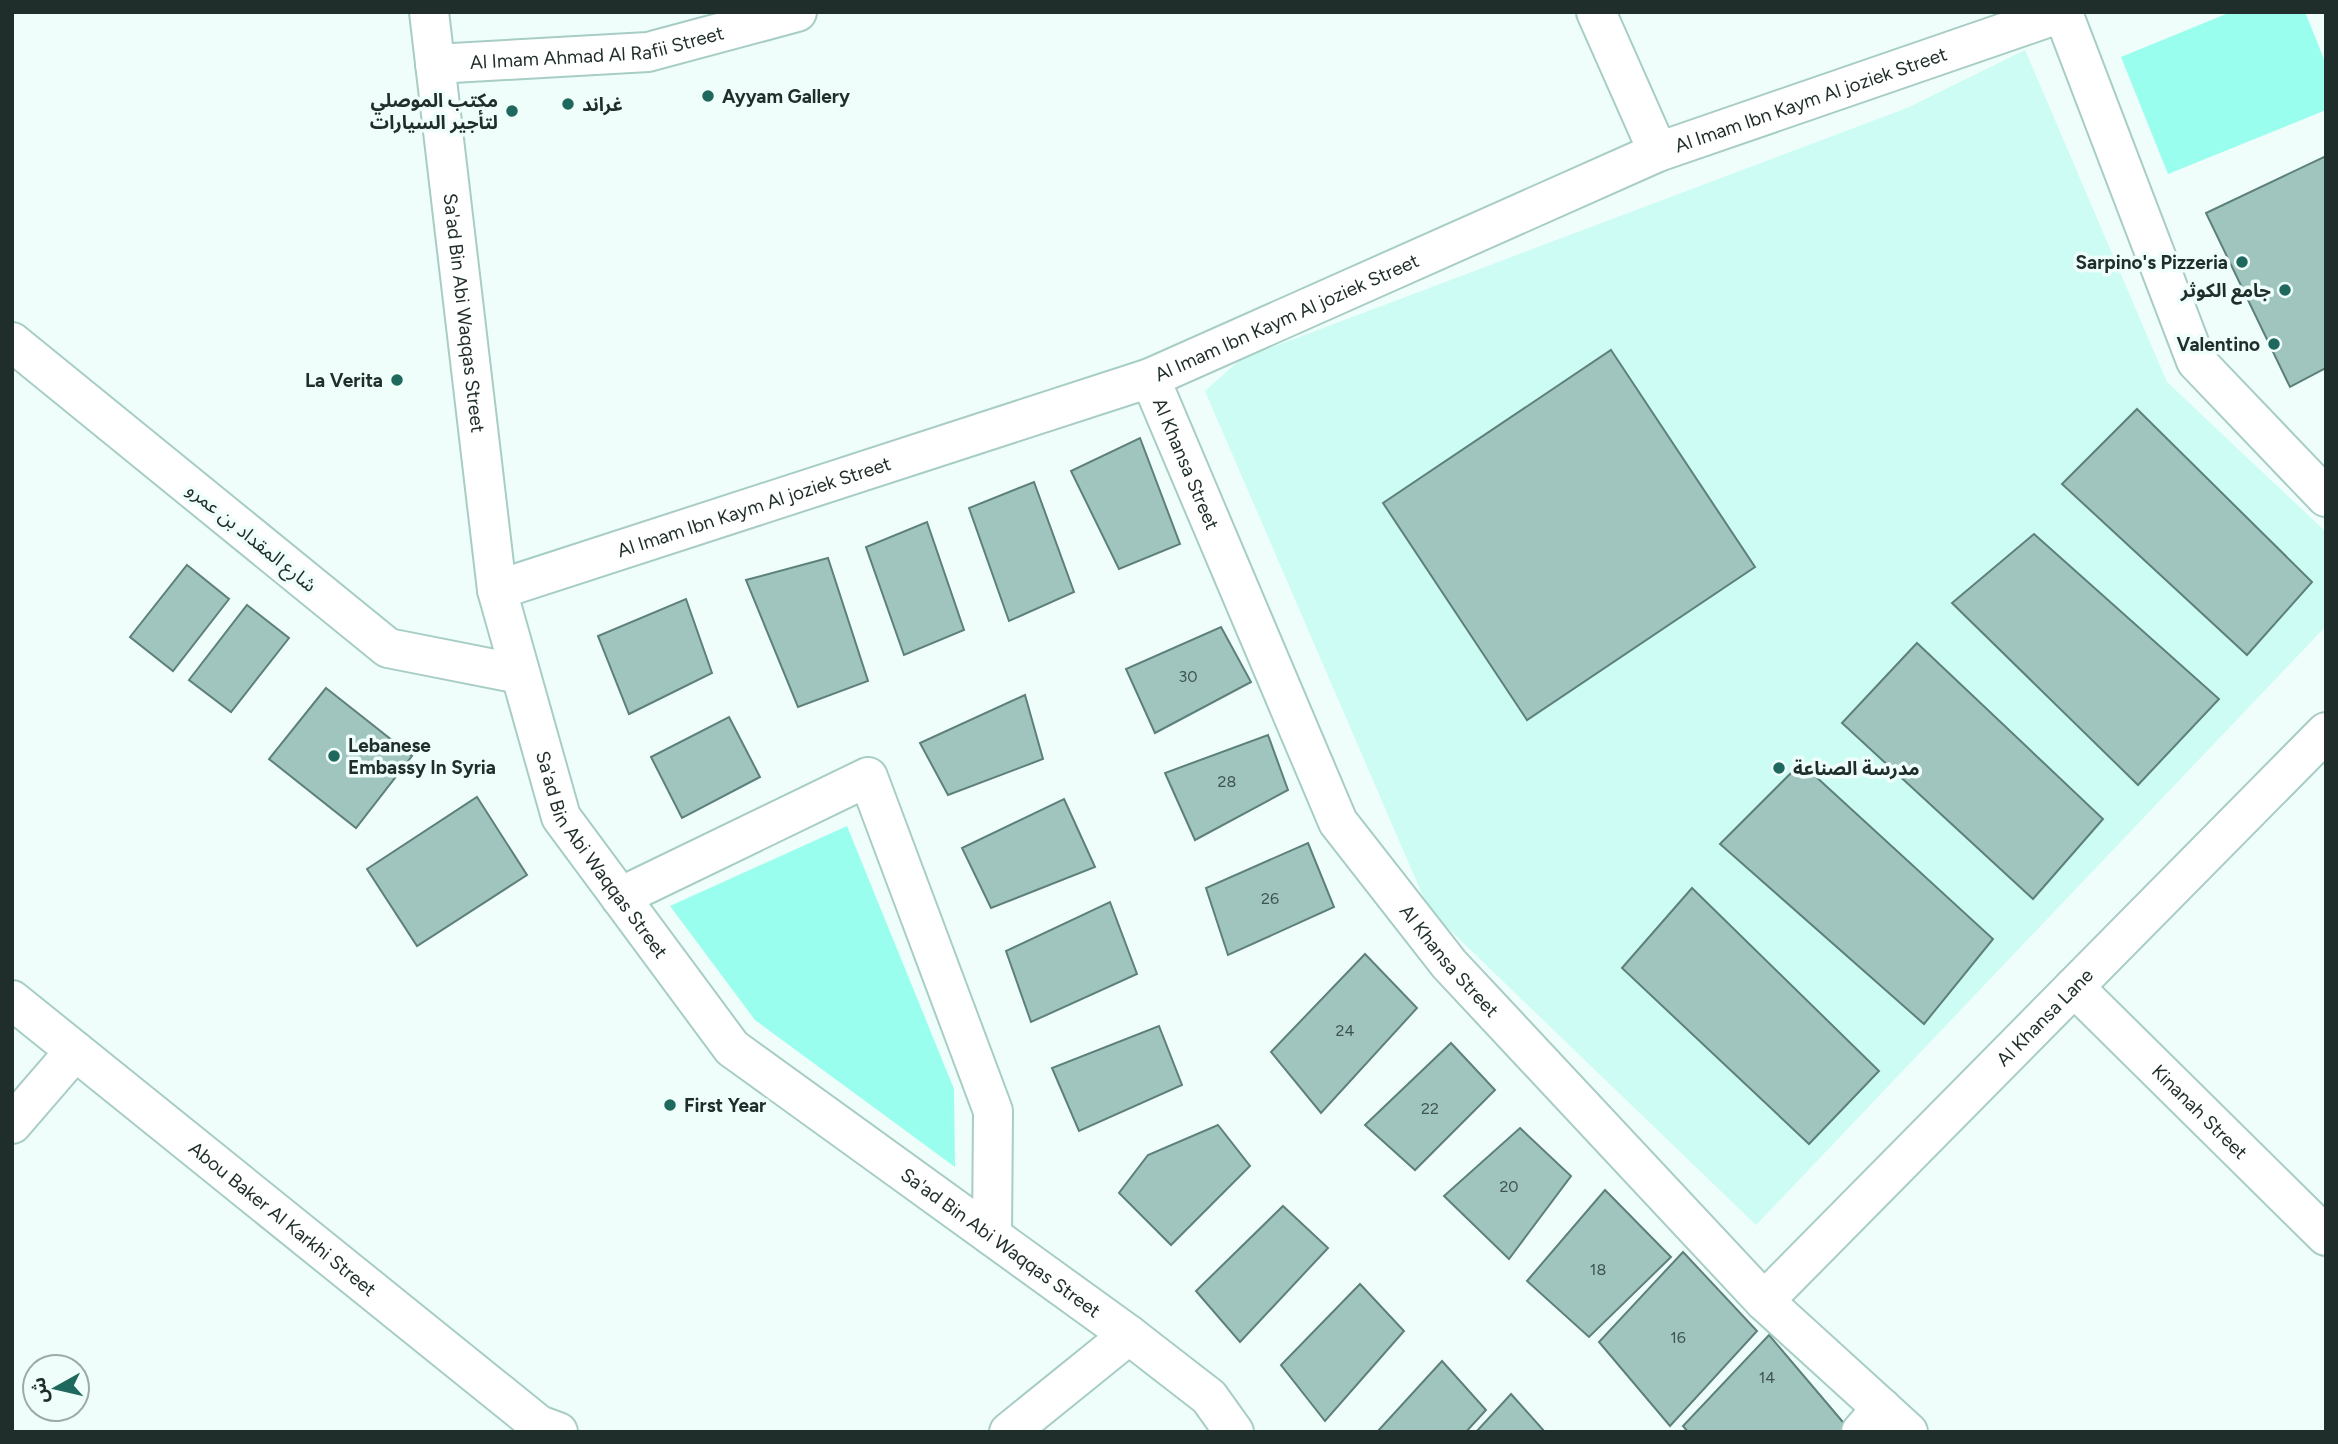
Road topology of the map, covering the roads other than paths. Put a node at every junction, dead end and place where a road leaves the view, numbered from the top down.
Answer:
1 (429, 12) edge
2 (797, 12) edge
3 (1597, 12) edge
4 (2063, 12) edge
5 (435, 64) junction
6 (1658, 152) junction
7 (12, 342) edge
8 (1150, 378) junction
9 (2326, 497) edge
10 (496, 590) junction
11 (520, 674) junction
12 (2326, 732) edge
13 (620, 897) junction
14 (2074, 987) junction
15 (12, 1000) edge
16 (75, 1051) junction
17 (12, 1124) edge
18 (992, 1237) junction
19 (2326, 1237) edge
20 (1764, 1301) junction
21 (1129, 1335) junction
22 (1883, 1424) edge
23 (558, 1432) edge
24 (1009, 1432) edge
25 (1234, 1432) edge

1 - 5 street, Sa'ad Bin Abi Waqqas Street
2 - 5 street, Al Imam Ahmad Al Rafii Street
3 - 6 street
4 - 6 street, Al Imam Ibn Kaym Al joziek Street
4 - 9 street
5 - 10 street, Sa'ad Bin Abi Waqqas Street
6 - 8 street, Al Imam Ibn Kaym Al joziek Street
7 - 11 street, شارع المقداد بن عمرو
8 - 10 street, Al Imam Ibn Kaym Al joziek Street
8 - 20 street, Al Khansa Street
10 - 11 street, Sa'ad Bin Abi Waqqas Street
11 - 13 street, Sa'ad Bin Abi Waqqas Street
12 - 14 street, Al Khansa Lane
13 - 18 street, Sa'ad Bin Abi Waqqas Street
13 - 18 street
14 - 19 street, Kinanah Street
14 - 20 street, Al Khansa Lane
15 - 16 street, Abou Baker Al Karkhi Street
16 - 17 street
16 - 23 street, Abou Baker Al Karkhi Street
18 - 21 street, Sa'ad Bin Abi Waqqas Street
20 - 22 street, Al Khansa Street
21 - 24 street
21 - 25 street, Sa'ad Bin Abi Waqqas Street

